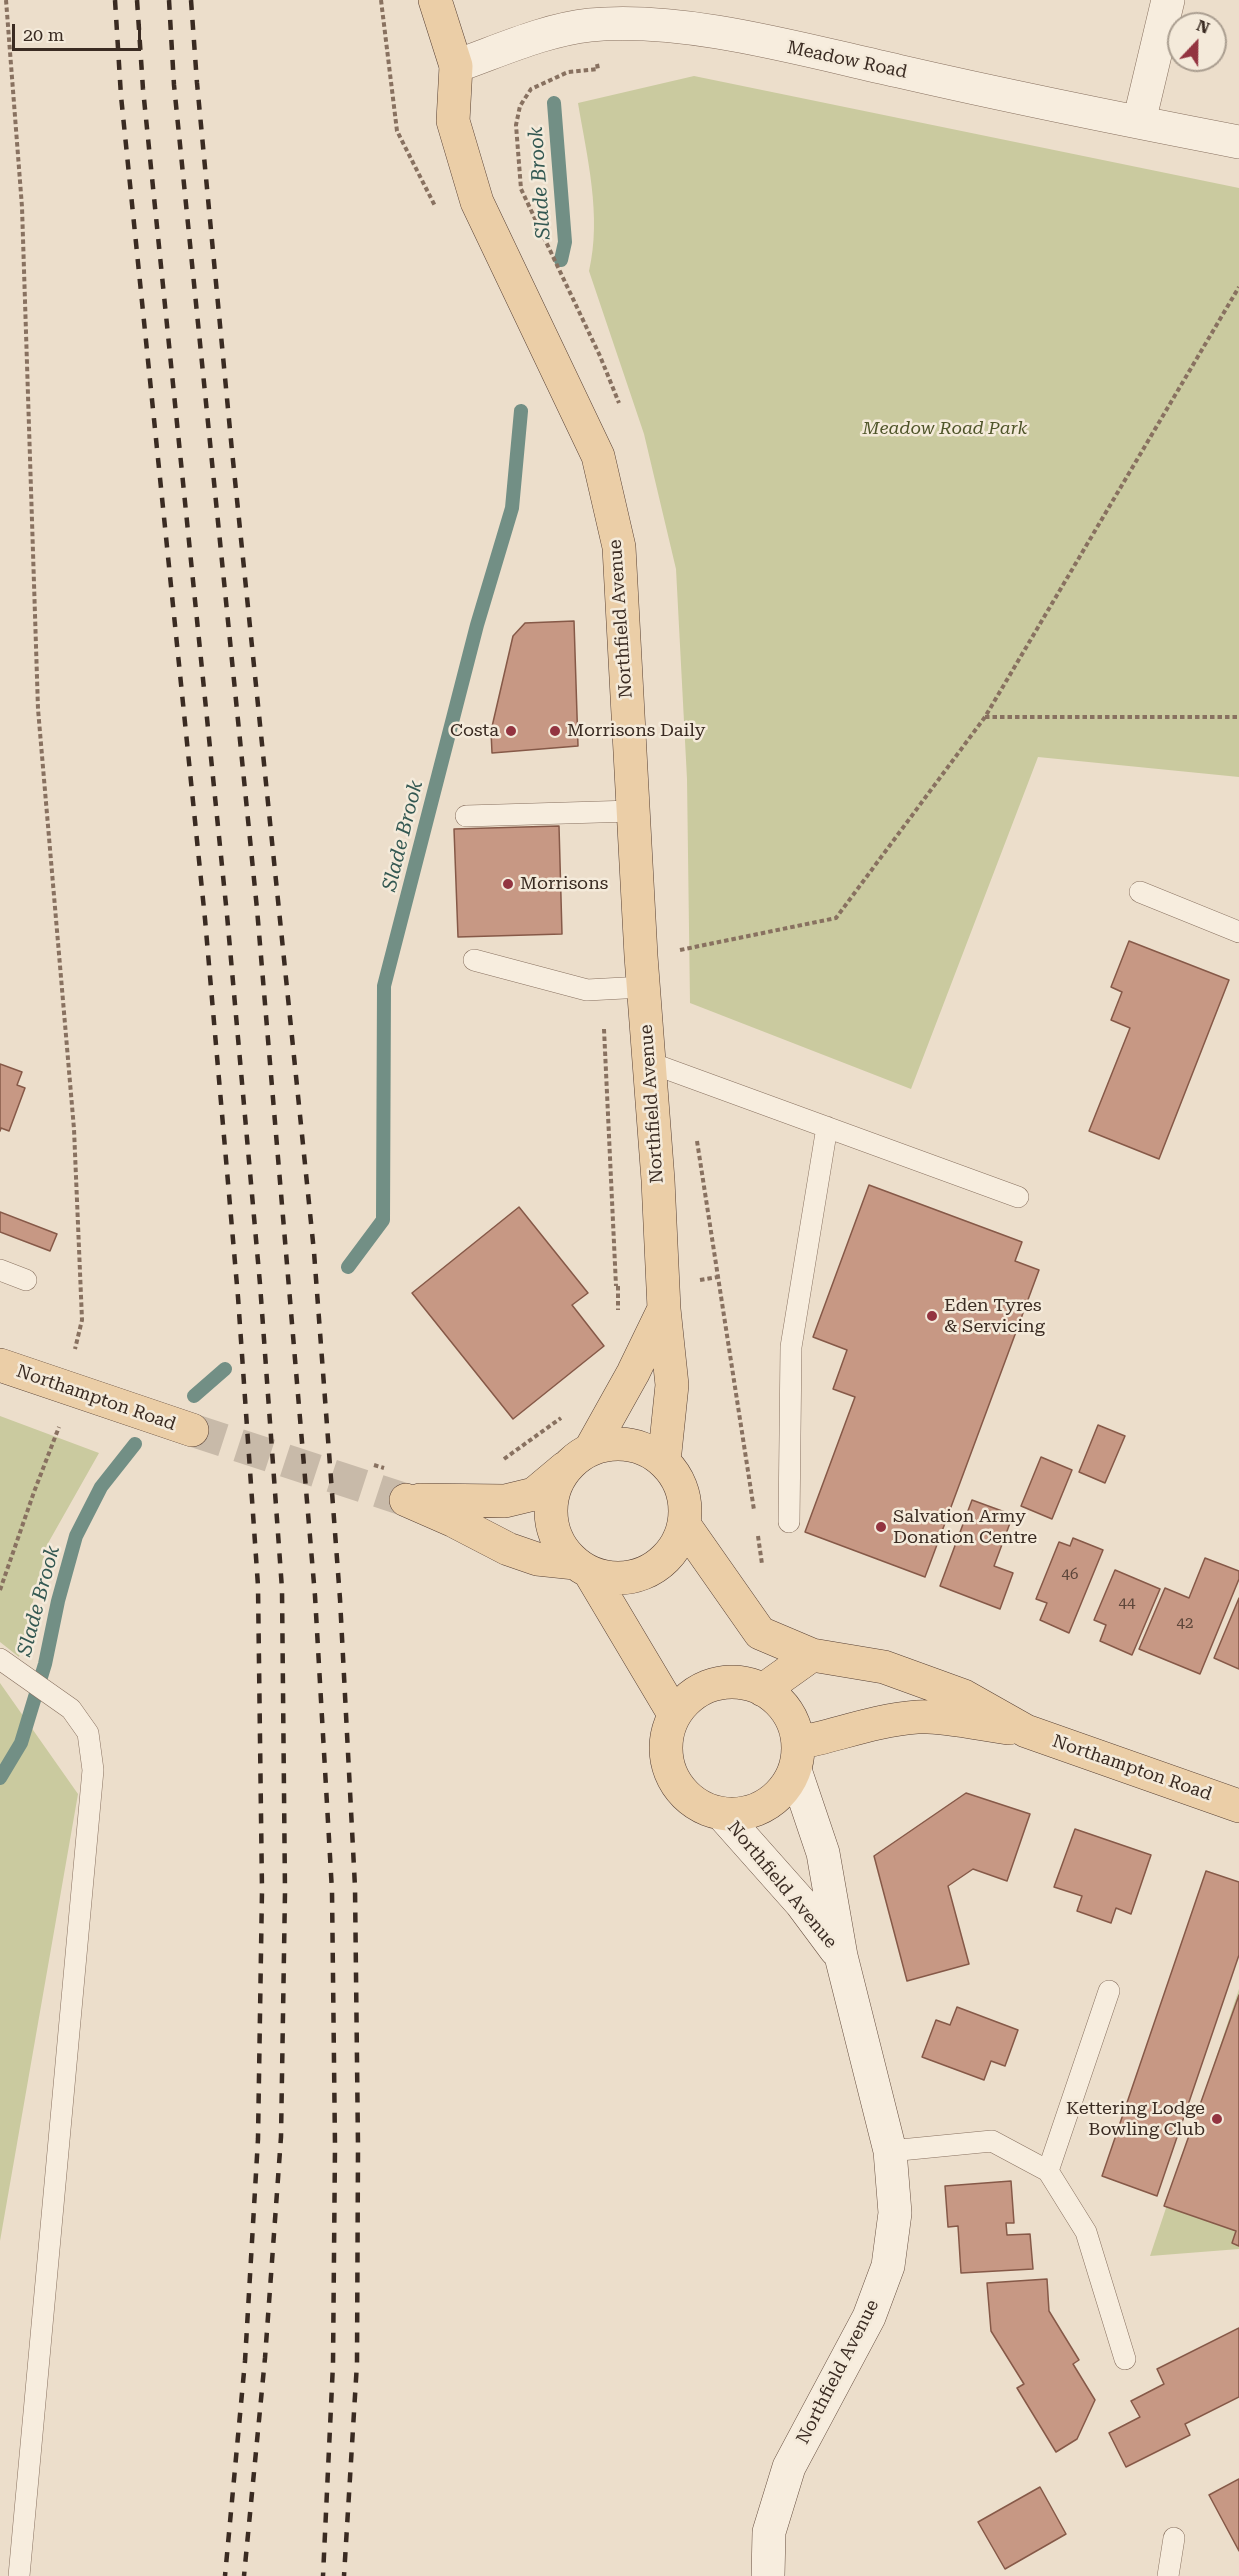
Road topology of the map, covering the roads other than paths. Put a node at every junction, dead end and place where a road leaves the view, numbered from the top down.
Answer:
1 (435, 0) edge
2 (1168, 0) edge
3 (456, 66) junction
4 (1139, 122) junction
5 (1239, 142) edge
6 (632, 811) junction
7 (466, 816) dead end
8 (1140, 892) dead end
9 (1239, 932) edge
10 (474, 960) dead end
11 (642, 972) junction
12 (648, 1062) junction
13 (827, 1127) junction
14 (1018, 1197) dead end
15 (0, 1270) edge
16 (26, 1280) dead end
17 (664, 1309) junction
18 (0, 1365) edge
19 (192, 1430) tunnel mouth
20 (582, 1455) junction
21 (664, 1462) junction
22 (789, 1522) dead end
23 (685, 1526) junction
24 (583, 1568) junction
25 (760, 1633) junction
26 (812, 1655) junction
27 (0, 1659) edge
28 (759, 1688) junction
29 (674, 1714) junction
30 (1026, 1731) junction
31 (797, 1756) junction
32 (1239, 1806) edge
33 (722, 1814) junction
34 (841, 1956) junction
35 (1109, 1991) dead end
36 (890, 2151) junction
37 (1048, 2171) junction
38 (1125, 2359) dead end
39 (1174, 2538) dead end
40 (19, 2576) edge
41 (768, 2576) edge
42 (1168, 2576) edge

1 - 3 main road, Northfield Avenue
2 - 4 street
3 - 4 street, Meadow Road
3 - 6 main road, Northfield Avenue
4 - 5 street, Meadow Road
6 - 7 lane
6 - 11 main road, Northfield Avenue
8 - 9 lane
10 - 11 lane
11 - 12 main road, Northfield Avenue
12 - 13 lane
12 - 17 main road, Northfield Avenue
13 - 14 lane
13 - 22 lane
15 - 16 lane
17 - 20 main road, Northfield Avenue
17 - 21 main road, Northfield Avenue
18 - 19 main road, Northampton Road
20 - 21 main road
20 - 24 main road
20 - 24 main road
21 - 23 main road
23 - 24 main road
23 - 25 main road
24 - 29 main road
25 - 26 main road, Northampton Road
25 - 28 main road
26 - 28 main road
26 - 30 main road, Northampton Road
27 - 40 lane
28 - 29 main road
28 - 31 main road
29 - 33 main road
30 - 31 main road, Northampton Road
30 - 32 main road, Northampton Road
31 - 33 main road
31 - 34 street, Northfield Avenue
33 - 34 street, Northfield Avenue
34 - 36 street, Northfield Avenue
35 - 37 lane
36 - 37 lane
36 - 41 street, Northfield Avenue
37 - 38 lane
39 - 42 lane

